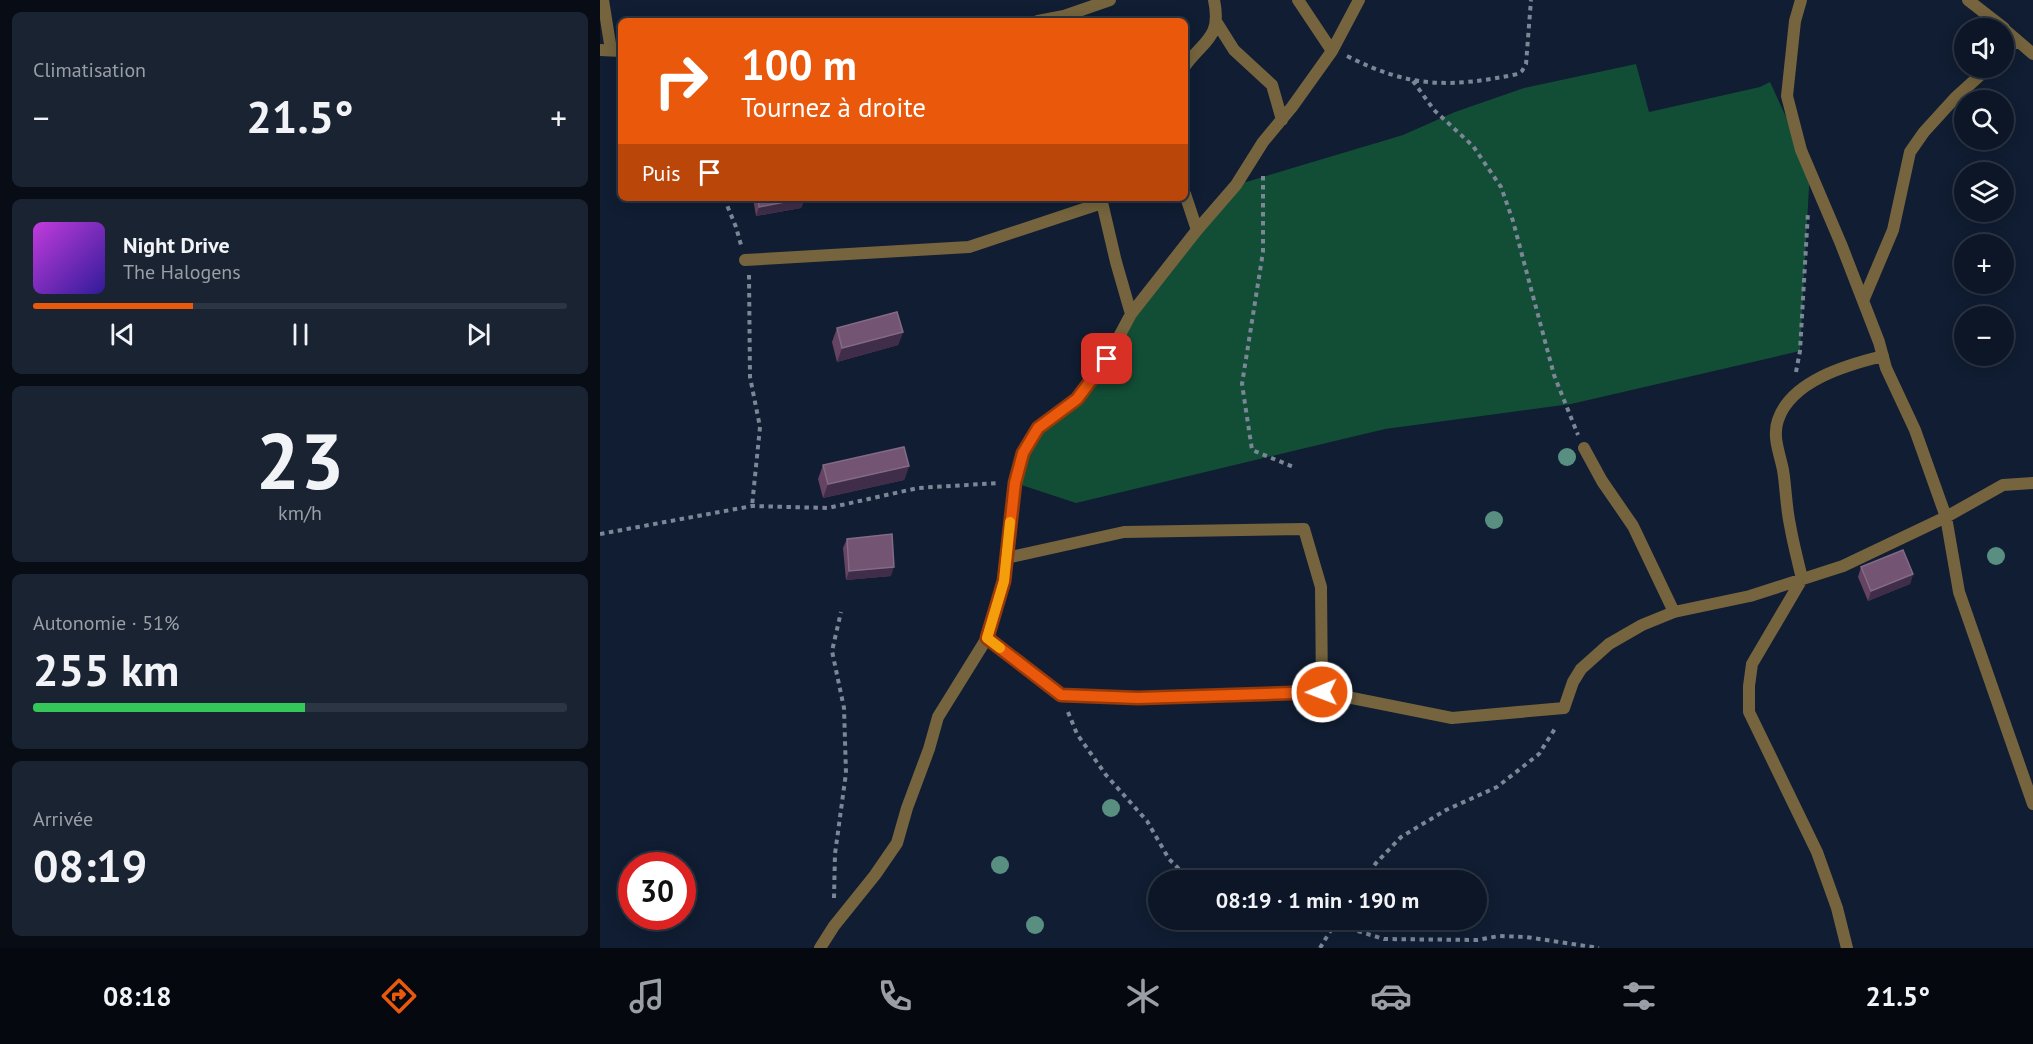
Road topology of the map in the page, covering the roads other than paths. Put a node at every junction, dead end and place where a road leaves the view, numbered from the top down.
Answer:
1 (603, 0) edge
2 (1110, 0) edge
3 (1214, 0) edge
4 (1298, 0) edge
5 (1359, 0) edge
6 (1801, 0) edge
7 (1968, 0) edge
8 (1066, 18) edge
9 (1990, 18) edge
10 (1217, 23) junction
11 (2014, 37) edge
12 (2017, 40) junction
13 (2014, 43) edge
14 (611, 50) edge
15 (1332, 51) junction
16 (2033, 54) edge
17 (1188, 63) edge
18 (1977, 78) edge
19 (1282, 120) junction
20 (1102, 201) edge
21 (1187, 201) edge
22 (1197, 230) junction
23 (746, 260) road end
24 (1863, 301) junction
25 (1131, 314) junction
26 (1883, 356) junction
27 (1584, 448) road end
28 (2033, 483) edge
29 (1946, 517) junction
30 (1006, 558) junction
31 (1802, 579) junction
32 (1674, 612) junction
33 (987, 638) junction
34 (1322, 692) junction
35 (2033, 804) edge
36 (820, 948) edge
37 (1847, 948) edge

1 - 14 street
2 - 8 street
3 - 10 street
4 - 15 street
5 - 15 street
6 - 24 street
7 - 9 street
10 - 17 street
10 - 19 street
11 - 12 street
12 - 13 street
12 - 16 street
15 - 19 street
18 - 24 street
19 - 22 street
20 - 23 street
20 - 25 street
21 - 22 street
22 - 25 street
24 - 26 street
25 - 30 street
26 - 29 street
26 - 31 street
27 - 32 street
28 - 29 street
29 - 31 street
29 - 35 street
30 - 33 street
30 - 34 street
31 - 32 street
31 - 37 street
32 - 34 street
33 - 34 street
33 - 36 street

